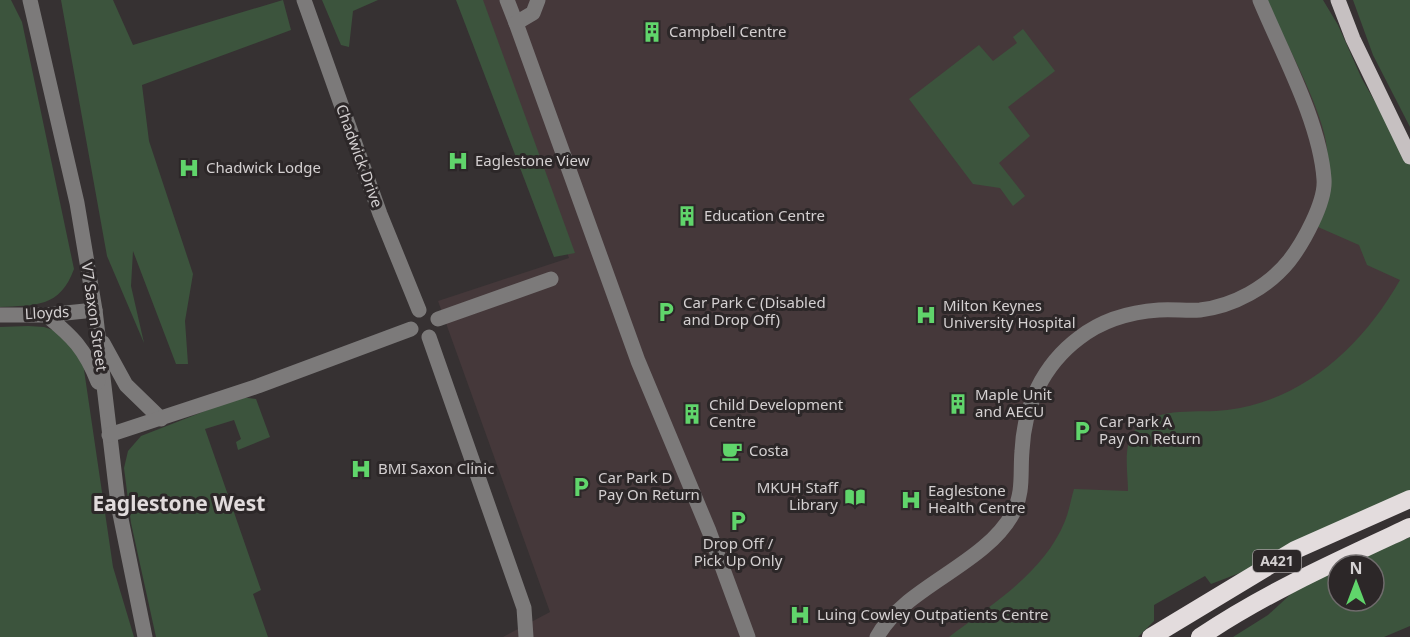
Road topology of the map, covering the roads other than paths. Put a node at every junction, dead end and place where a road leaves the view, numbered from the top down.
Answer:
1 (30, 0) edge
2 (304, 0) edge
3 (507, 0) edge
4 (538, 0) edge
5 (1260, 0) edge
6 (1338, 0) edge
7 (516, 23) junction
8 (1410, 157) edge
9 (551, 279) dead end
10 (95, 310) junction
11 (419, 310) junction
12 (0, 315) edge
13 (45, 315) junction
14 (438, 319) junction
15 (97, 329) junction
16 (411, 329) junction
17 (429, 337) junction
18 (106, 402) junction
19 (161, 419) junction
20 (109, 435) junction
21 (1410, 499) edge
22 (1410, 527) edge
23 (145, 637) edge
24 (526, 637) edge
25 (748, 637) edge
26 (877, 637) edge
27 (1150, 637) edge
28 (1200, 637) edge

1 - 10 street, V7 Saxon Street
2 - 11 street, Chadwick Drive
3 - 7 street
4 - 7 street
5 - 26 street
6 - 8 main road
7 - 25 street
9 - 14 street
10 - 13 street, Lloyds
10 - 15 street, V7 Saxon Street
11 - 14 street
11 - 16 street
12 - 13 street, Lloyds
13 - 18 street
14 - 17 street
15 - 18 street, V7 Saxon Street
15 - 19 street
16 - 17 street
16 - 19 street
17 - 24 street
18 - 20 street, V7 Saxon Street
19 - 20 street
20 - 23 street, V7 Saxon Street
21 - 27 highway, A421
22 - 28 highway, A421

